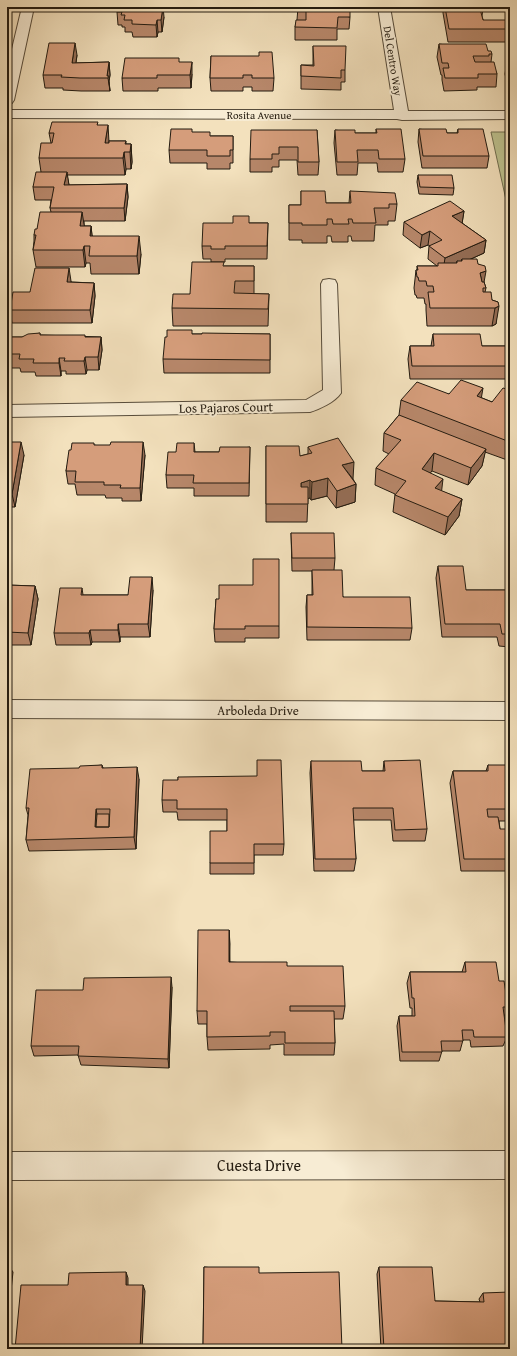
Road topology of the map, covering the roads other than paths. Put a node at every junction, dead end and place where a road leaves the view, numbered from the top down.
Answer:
1 (28, 7) edge
2 (384, 7) edge
3 (7, 100) edge
4 (7, 114) edge
5 (510, 115) edge
6 (402, 116) junction
7 (329, 284) dead end
8 (7, 411) edge
9 (7, 709) edge
10 (510, 711) edge
11 (510, 1165) edge
12 (7, 1166) edge

1 - 3 street
2 - 6 street, Del Centro Way
4 - 6 street, Rosita Avenue
5 - 6 street, Rosita Avenue
7 - 8 street, Los Pajaros Court
9 - 10 street, Arboleda Drive
11 - 12 street, Cuesta Drive

